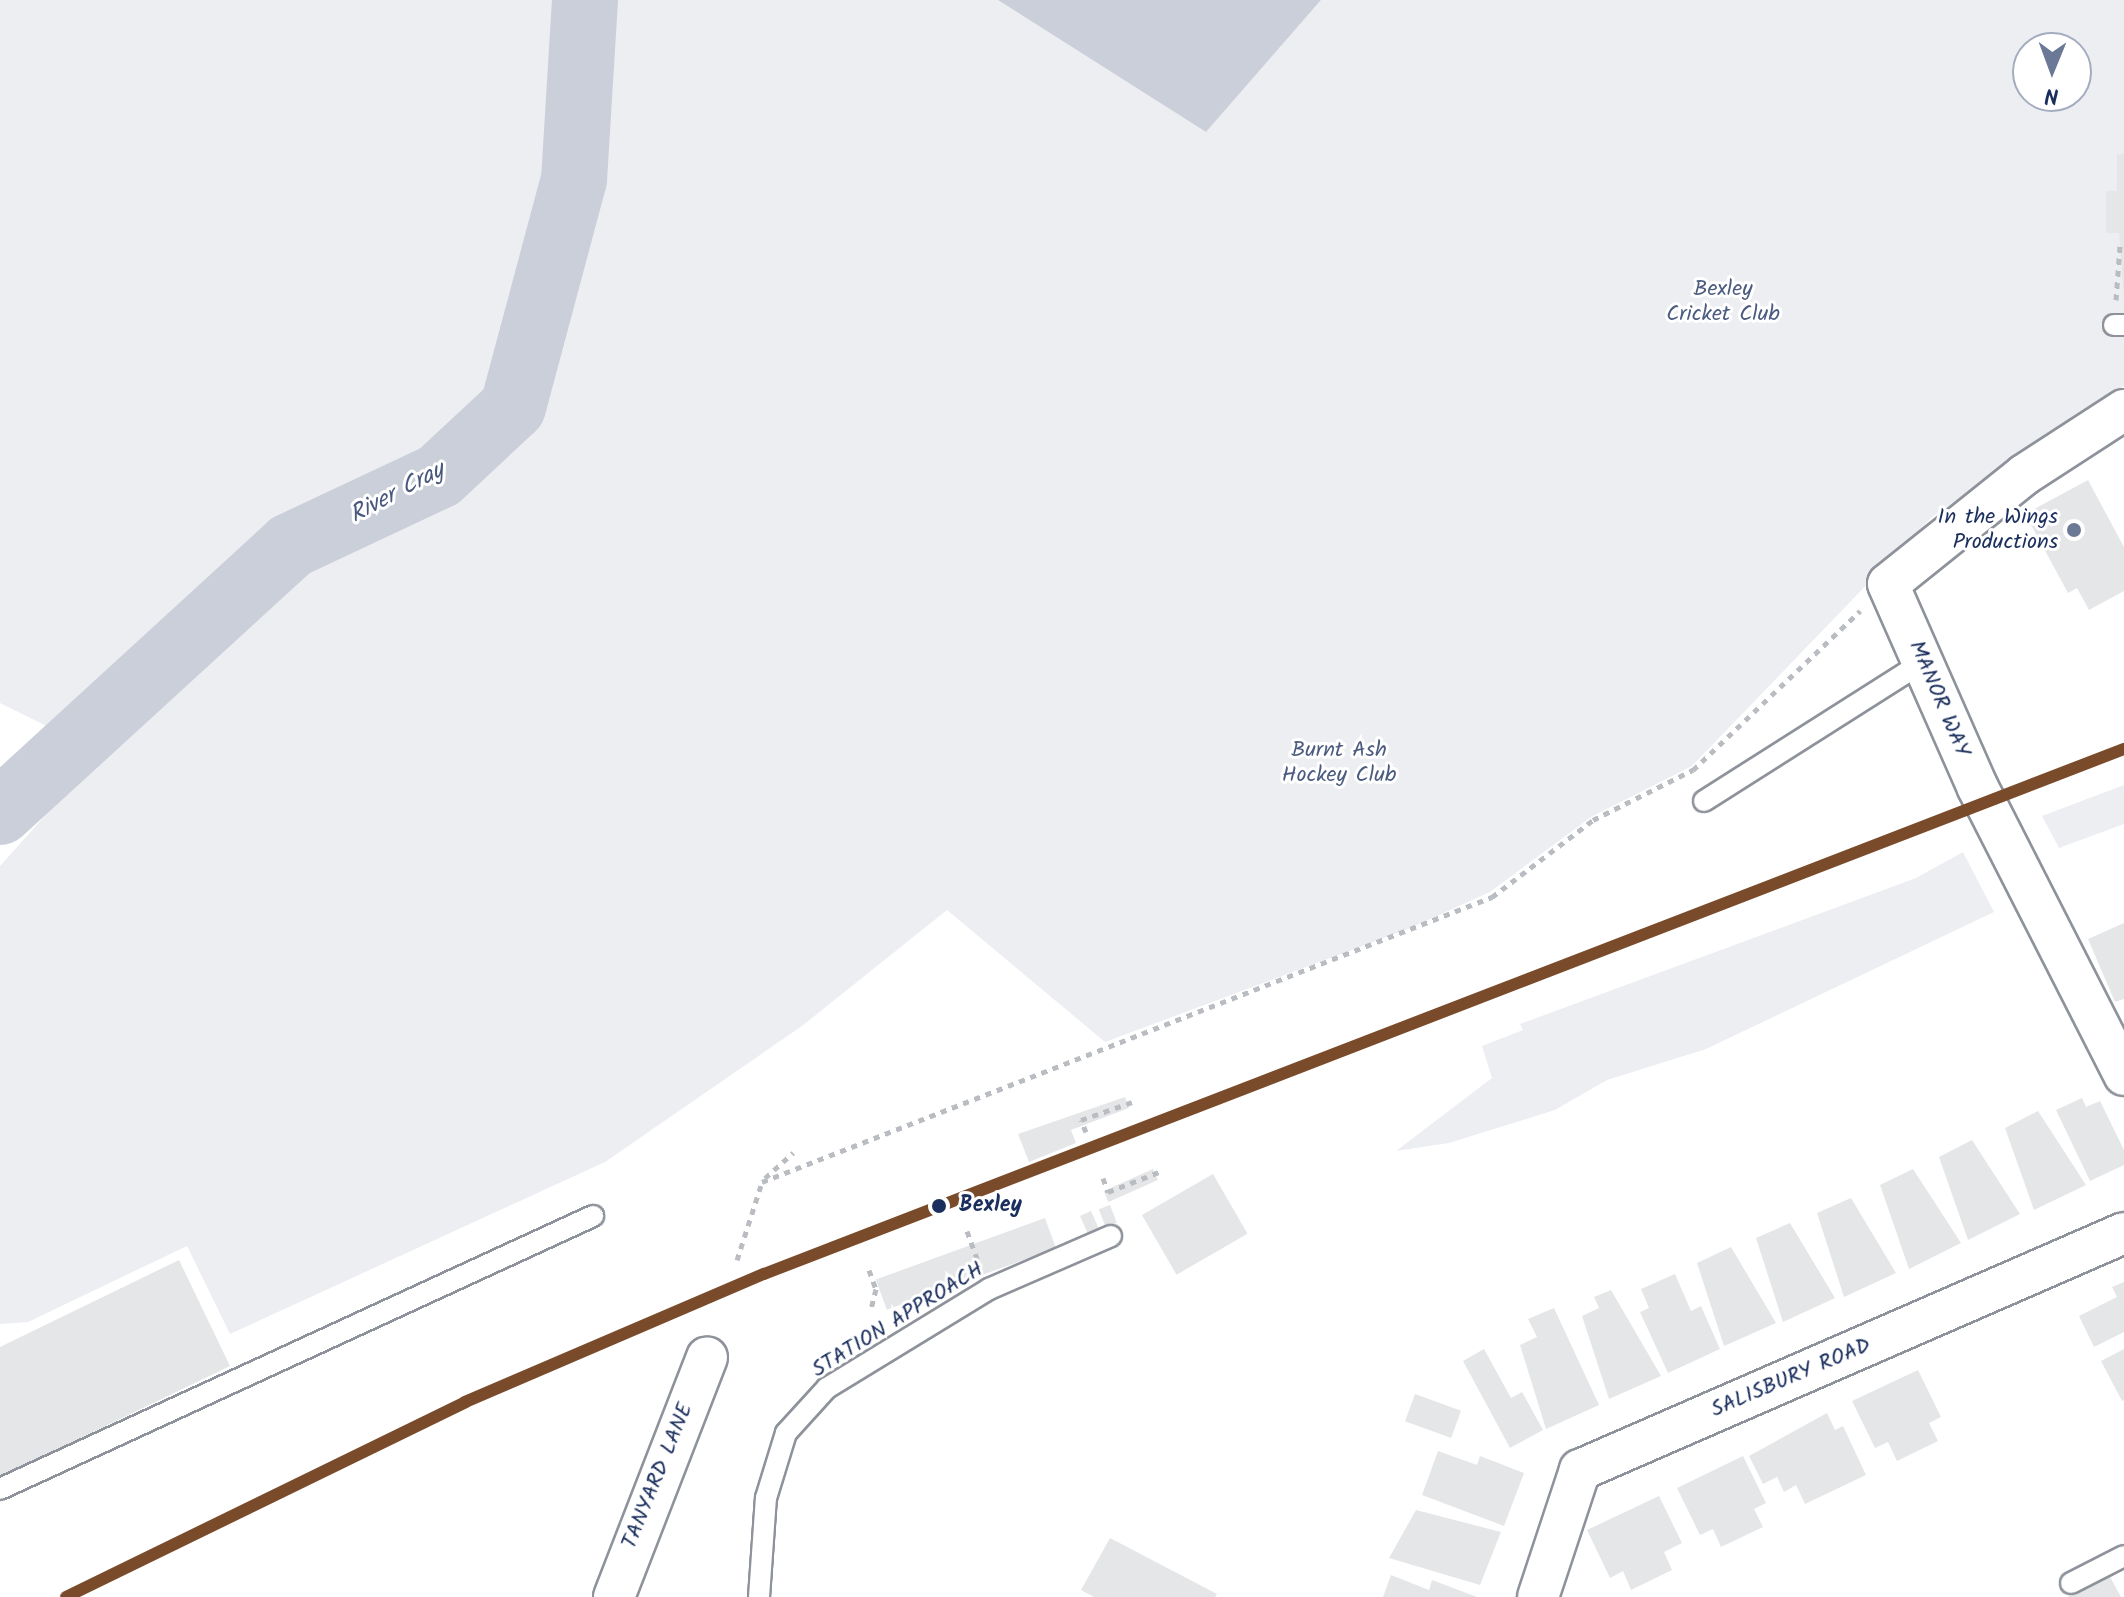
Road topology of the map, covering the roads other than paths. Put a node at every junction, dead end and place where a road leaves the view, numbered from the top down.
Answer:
1 (2124, 410) edge
2 (1923, 662) junction
3 (1704, 801) dead end
4 (2124, 1075) edge
5 (593, 1216) dead end
6 (2124, 1233) edge
7 (1111, 1236) dead end
8 (707, 1357) dead end
9 (0, 1489) edge
10 (2124, 1556) edge
11 (2071, 1583) dead end
12 (614, 1597) edge
13 (759, 1597) edge
14 (1538, 1597) edge

1 - 2 street, MANOR WAY
2 - 3 lane
2 - 4 street, MANOR WAY
5 - 9 lane
6 - 14 street, SALISBURY ROAD
7 - 13 lane, STATION APPROACH
8 - 12 street, TANYARD LANE
10 - 11 lane

